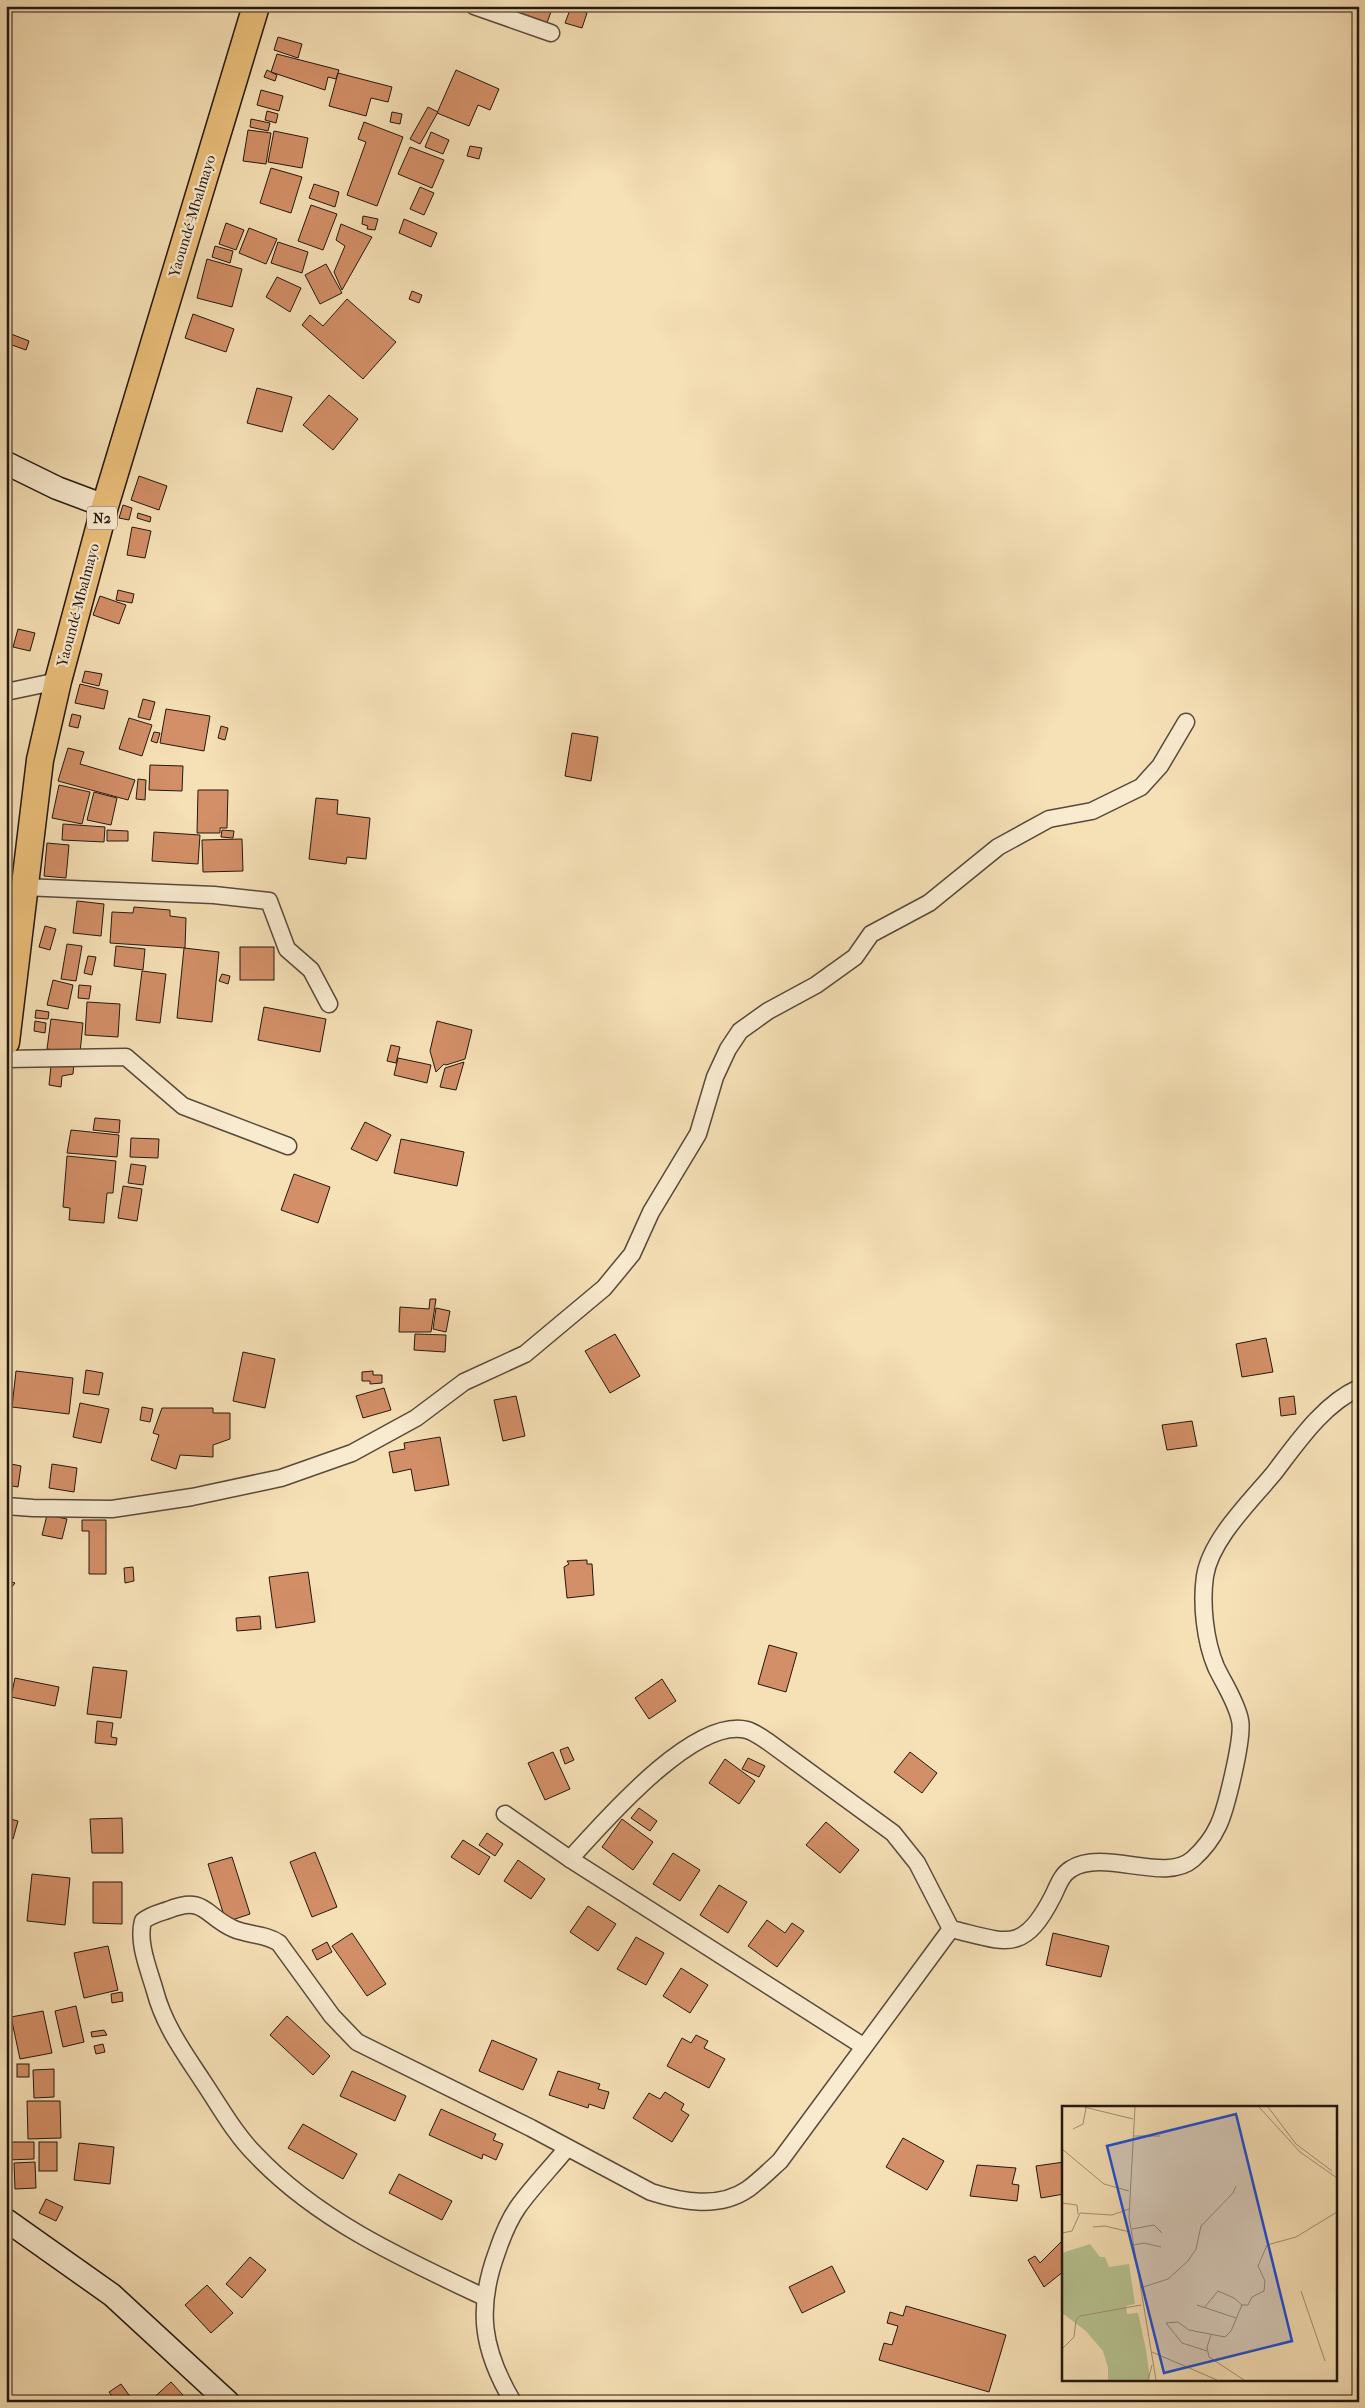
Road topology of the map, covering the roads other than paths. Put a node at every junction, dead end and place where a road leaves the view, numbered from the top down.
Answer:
1 (256, 6) edge
2 (474, 6) edge
3 (552, 33) dead end
4 (6, 463) edge
5 (105, 506) junction
6 (58, 681) junction
7 (6, 692) edge
8 (1186, 722) dead end
9 (23, 887) junction
10 (13, 914) edge
11 (330, 1004) dead end
12 (6, 1042) edge
13 (6, 1059) edge
14 (288, 1146) dead end
15 (1359, 1388) edge
16 (6, 1506) edge
17 (505, 1814) dead end
18 (570, 1859) junction
19 (950, 1929) junction
20 (863, 2046) junction
21 (568, 2148) junction
22 (6, 2220) edge
23 (484, 2297) junction
24 (228, 2402) edge
25 (513, 2402) edge

1 - 5 highway, Yaoundé-Mbalmayo / N2
2 - 3 street
4 - 5 main road
5 - 6 highway, Yaoundé-Mbalmayo / N2
6 - 7 street
6 - 9 highway, Yaoundé-Mbalmayo / N2
8 - 16 street
9 - 10 highway, Yaoundé-Mbalmayo / N2
9 - 11 street
10 - 12 highway, Yaoundé-Mbalmayo / N2
13 - 14 street
15 - 19 street
17 - 18 street
18 - 19 street
18 - 20 street
19 - 20 street
20 - 21 street
21 - 23 street
21 - 23 street
22 - 24 main road
23 - 25 street

